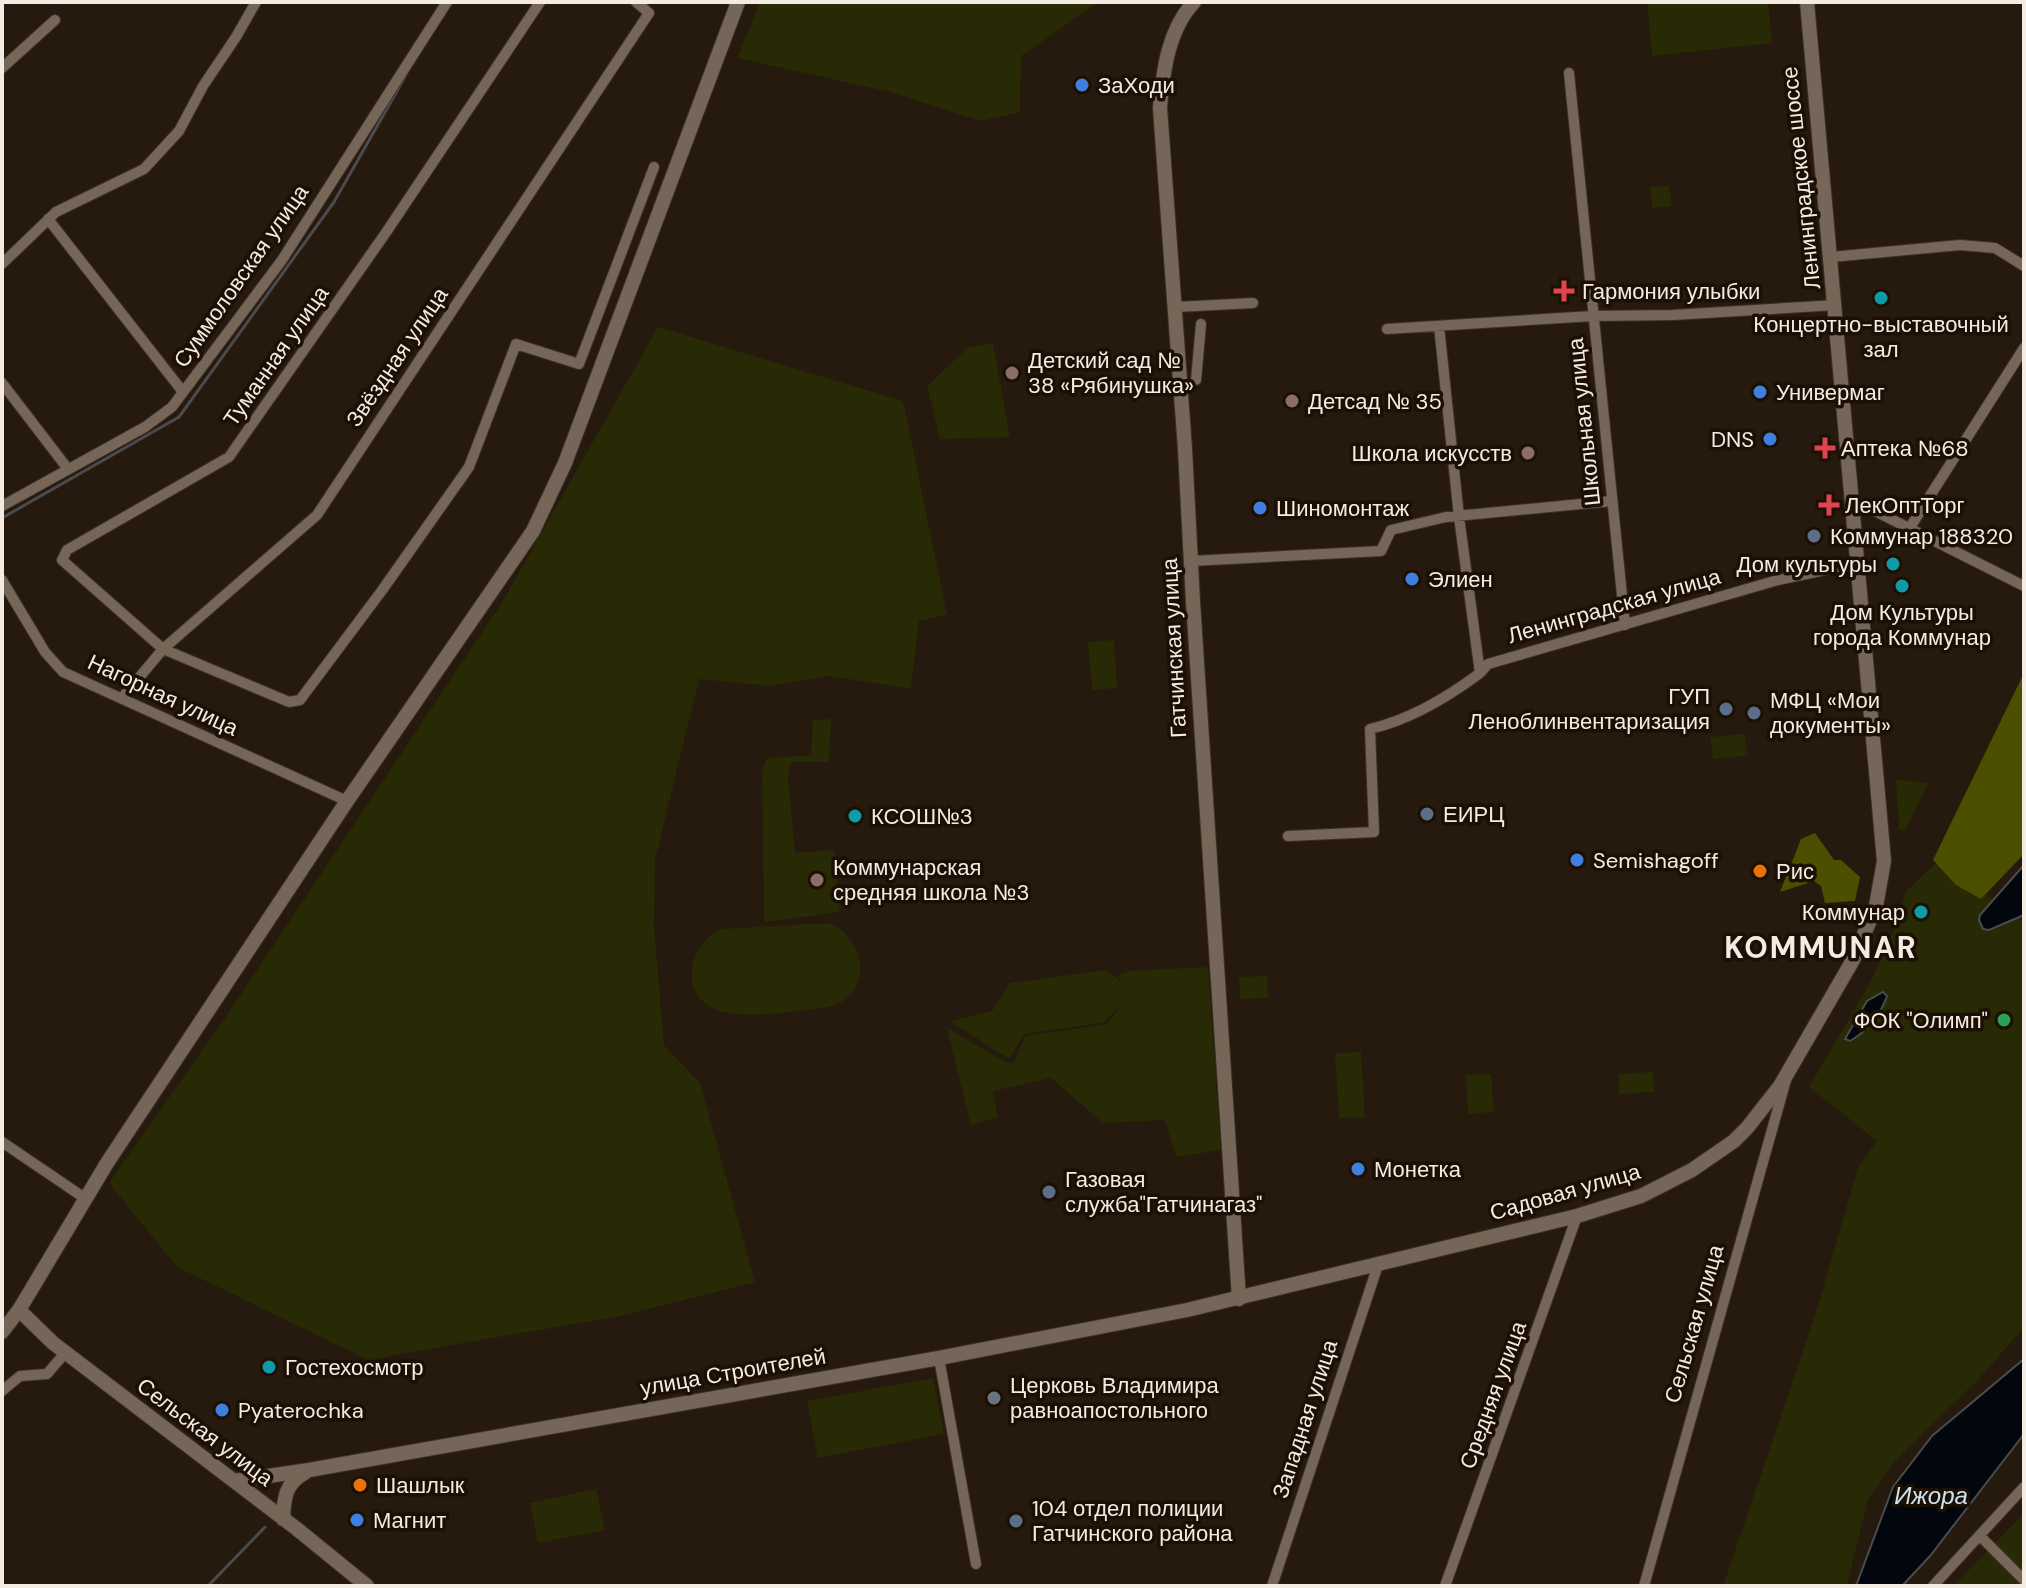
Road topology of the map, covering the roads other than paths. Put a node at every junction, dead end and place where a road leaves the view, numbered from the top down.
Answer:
1 (256, 2) edge
2 (447, 2) edge
3 (540, 2) edge
4 (636, 2) edge
5 (738, 2) edge
6 (1194, 2) edge
7 (1807, 2) edge
8 (55, 20) dead end
9 (2, 68) edge
10 (1569, 73) dead end
11 (654, 167) dead end
12 (48, 219) junction
13 (1831, 257) junction
14 (2, 264) edge
15 (2024, 266) edge
16 (1253, 303) dead end
17 (1836, 305) junction
18 (1176, 307) junction
19 (1593, 316) junction
20 (1201, 324) dead end
21 (1439, 326) junction
22 (1387, 329) dead end
23 (2024, 348) edge
24 (1196, 380) dead end
25 (2, 383) edge
26 (183, 392) junction
27 (68, 469) junction
28 (1853, 500) junction
29 (1612, 501) junction
30 (2, 506) edge
31 (1459, 517) junction
32 (1909, 529) junction
33 (1191, 561) junction
34 (1858, 563) junction
35 (2, 580) edge
36 (2024, 586) edge
37 (1625, 625) junction
38 (163, 649) junction
39 (1480, 673) junction
40 (122, 698) junction
41 (347, 801) junction
42 (1288, 836) dead end
43 (1869, 922) joint
44 (1787, 1075) junction
45 (2, 1142) edge
46 (86, 1199) junction
47 (1577, 1216) junction
48 (1378, 1265) junction
49 (1239, 1299) junction
50 (19, 1310) junction
51 (2, 1332) edge
52 (65, 1353) junction
53 (939, 1358) junction
54 (2, 1391) edge
55 (309, 1470) junction
56 (234, 1481) junction
57 (2024, 1487) edge
58 (283, 1519) junction
59 (1980, 1536) junction
60 (976, 1564) dead end
61 (2024, 1580) edge
62 (367, 1586) edge
63 (1272, 1586) edge
64 (1445, 1586) edge
65 (1644, 1586) edge
66 (1933, 1586) edge

1 - 12 street
2 - 26 street, Суммоловская улица
3 - 38 street, Туманная улица
4 - 38 street, Звёздная улица
5 - 41 main road
6 - 18 main road, Гатчинская улица
7 - 13 main road, Ленинградское шоссе
8 - 9 street
10 - 19 street, Школьная улица
11 - 38 street
12 - 14 street
12 - 26 street
13 - 15 street
13 - 17 main road, Ленинградское шоссе
16 - 18 street
17 - 19 street
17 - 28 main road, Ленинградское шоссе
18 - 33 main road, Гатчинская улица
19 - 21 street
19 - 29 street, Школьная улица
20 - 24 street
21 - 22 street
21 - 31 street
23 - 32 street
25 - 27 street
26 - 27 street, Суммоловская улица
27 - 30 street, Суммоловская улица
28 - 32 street
28 - 34 main road, Ленинградское шоссе
29 - 31 street
29 - 37 street, Школьная улица
31 - 33 street
31 - 39 street
32 - 36 street
33 - 49 main road, Гатчинская улица
34 - 37 street, Ленинградская улица
34 - 43 main road, Ленинградское шоссе
35 - 40 street, Нагорная улица
37 - 39 street, Ленинградская улица
38 - 40 street, Звёздная улица
39 - 42 street, Ленинградская улица
40 - 41 street, Нагорная улица
41 - 46 main road
43 - 44 main road, Садовая улица
44 - 47 main road, Садовая улица
44 - 65 street, Сельская улица
45 - 46 street
46 - 50 main road
47 - 48 main road, Садовая улица
47 - 64 street, Средняя улица
48 - 49 main road, Садовая улица
48 - 63 street, Западная улица
49 - 53 main road, улица Строителей
50 - 51 main road
50 - 52 main road, Сельская улица
52 - 54 street
52 - 56 main road, Сельская улица
53 - 55 main road, улица Строителей
53 - 60 street
55 - 56 main road, улица Строителей
55 - 58 main road
56 - 58 main road, Сельская улица
57 - 59 street
58 - 62 main road, Сельская улица
59 - 61 street
59 - 66 street

